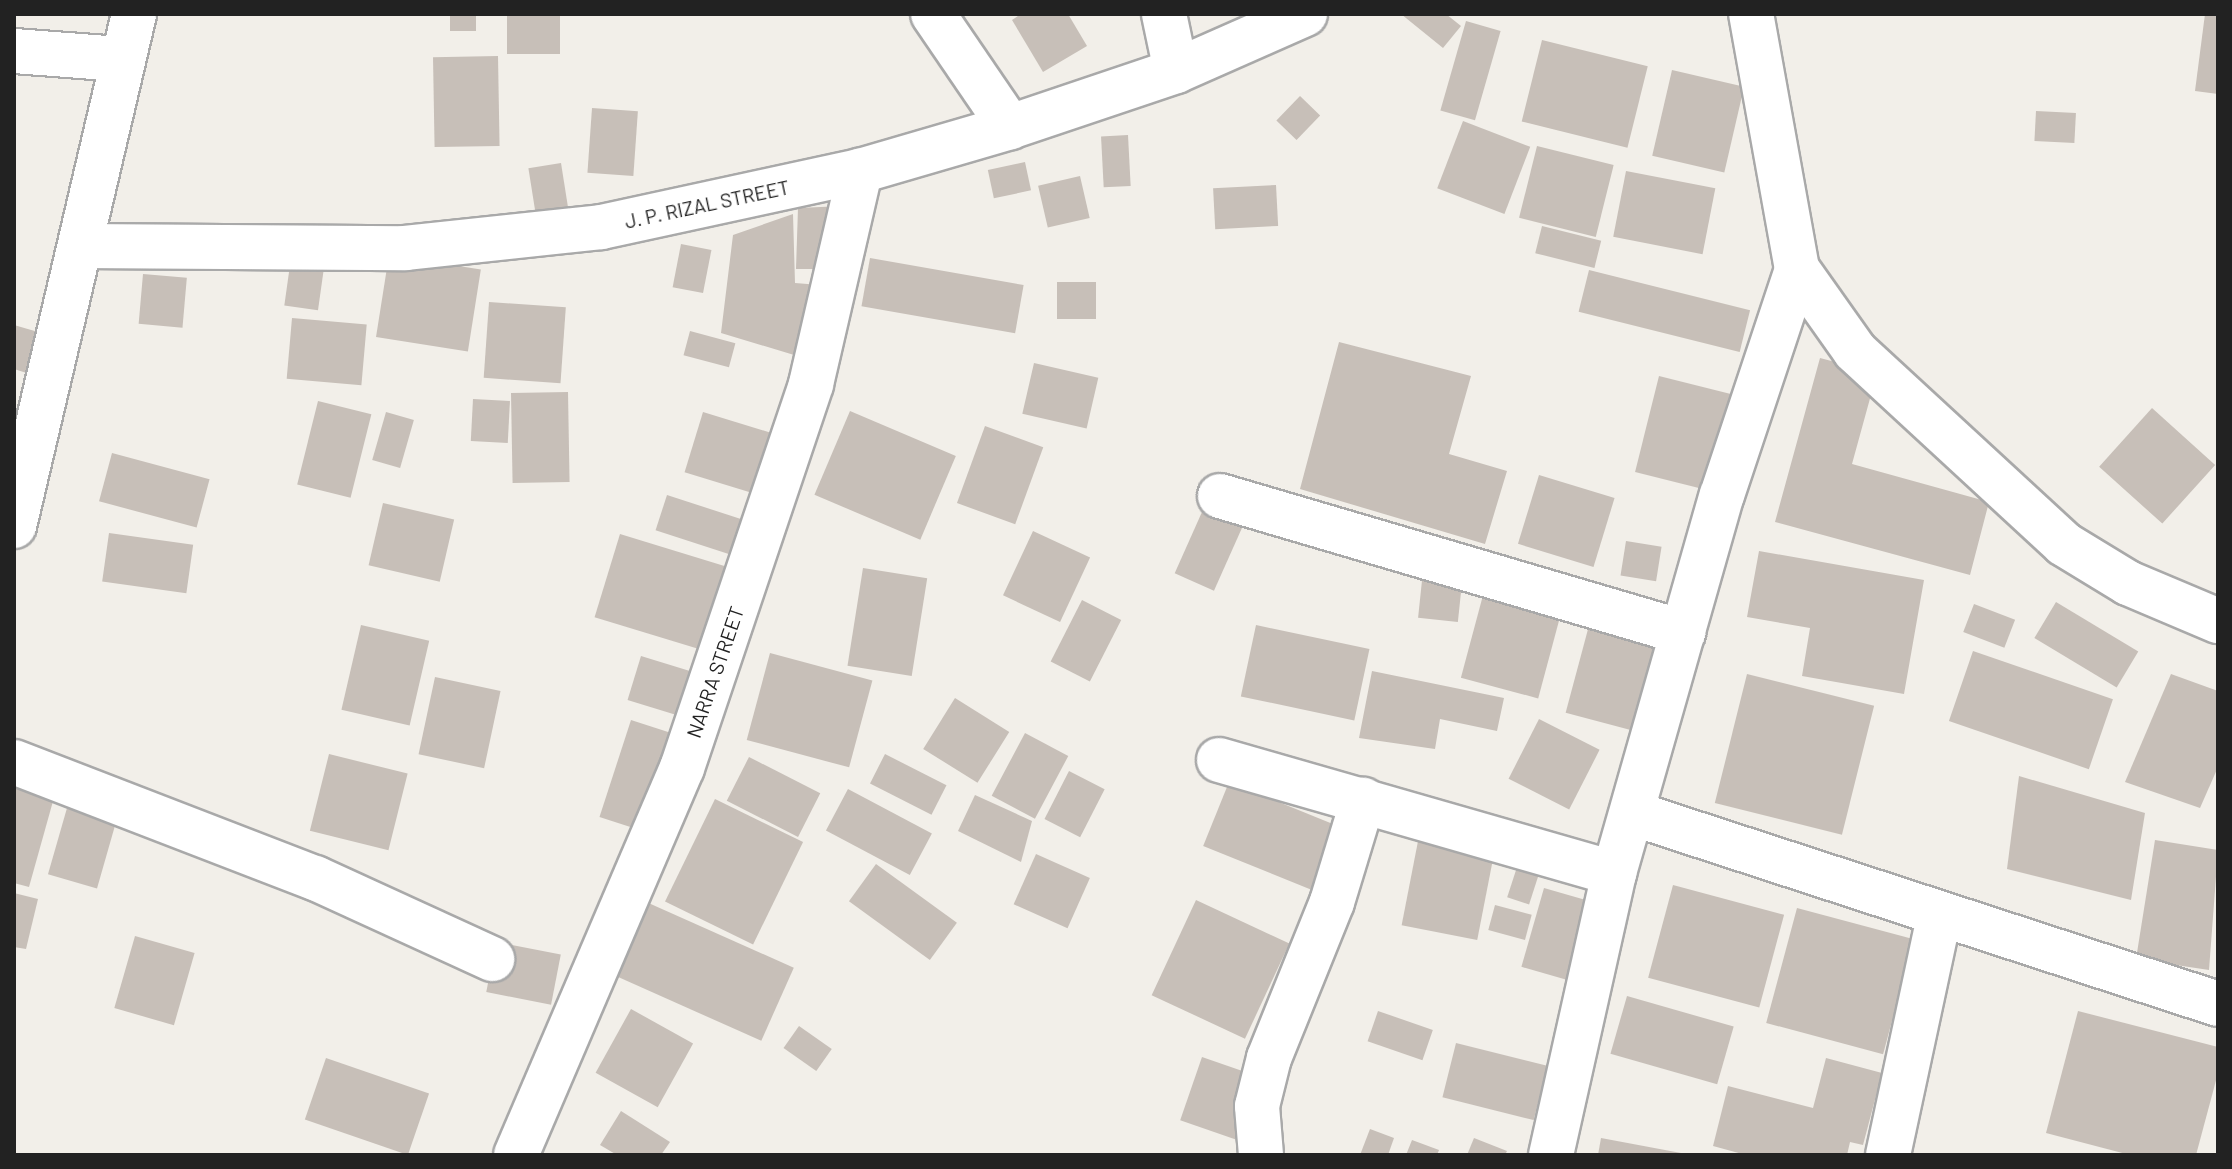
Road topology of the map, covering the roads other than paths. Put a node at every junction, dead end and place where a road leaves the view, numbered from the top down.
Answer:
1 (134, 14) edge
2 (933, 14) edge
3 (1164, 14) edge
4 (1305, 14) edge
5 (1751, 14) edge
6 (14, 51) edge
7 (121, 59) junction
8 (1176, 71) junction
9 (1010, 127) junction
10 (860, 171) junction
11 (81, 246) junction
12 (1797, 269) junction
13 (1220, 496) dead end
14 (14, 526) edge
15 (2218, 621) edge
16 (1683, 632) junction
17 (1219, 760) dead end
18 (14, 762) edge
19 (1363, 800) junction
20 (1632, 813) junction
21 (1614, 873) junction
22 (1939, 918) junction
23 (492, 959) dead end
24 (2218, 1004) edge
25 (516, 1155) edge
26 (1261, 1155) edge
27 (1551, 1155) edge
28 (1888, 1155) edge

1 - 7 street
2 - 9 street
3 - 8 street
4 - 8 street, J. P. RIZAL STREET
5 - 12 street
6 - 7 street
7 - 11 street
8 - 9 street, J. P. RIZAL STREET
9 - 10 street, J. P. RIZAL STREET
10 - 11 street, J. P. RIZAL STREET
10 - 25 street, NARRA STREET
11 - 14 street
12 - 15 street
12 - 16 street
13 - 16 street
16 - 20 street
17 - 19 street
18 - 23 street
19 - 21 street
19 - 26 street
20 - 21 street
20 - 22 street
21 - 27 street
22 - 24 street
22 - 28 street

